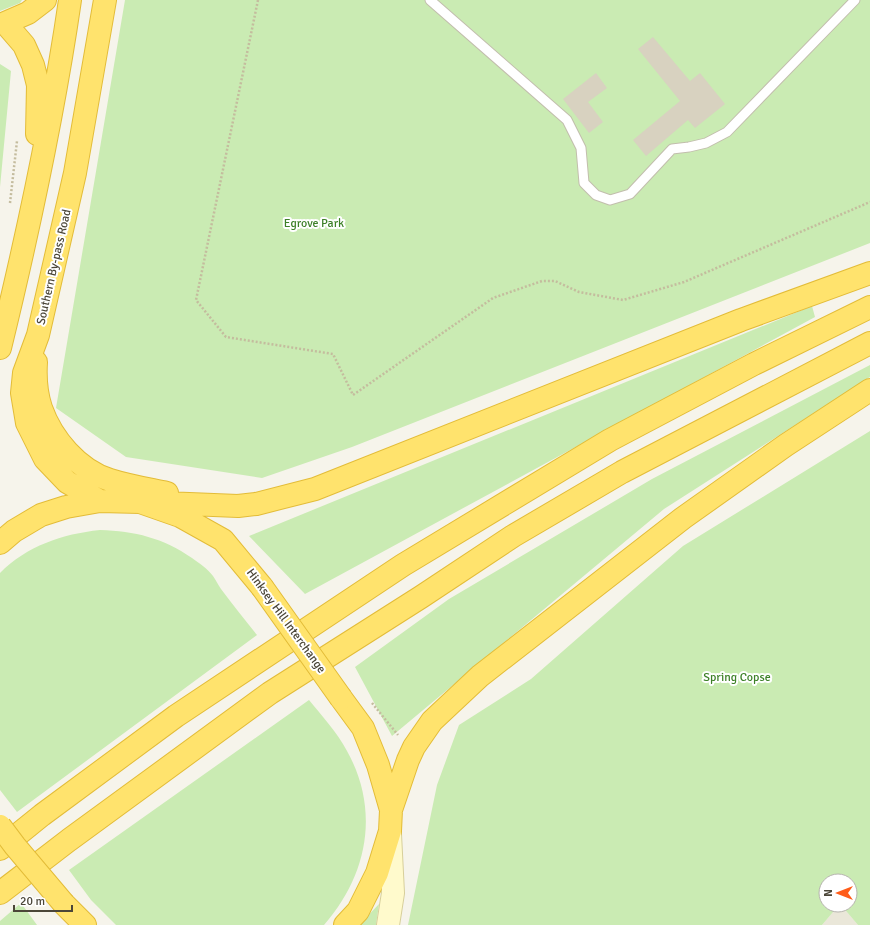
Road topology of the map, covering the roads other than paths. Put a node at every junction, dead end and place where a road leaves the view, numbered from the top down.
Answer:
1 (45, 0) edge
2 (70, 0) edge
3 (105, 0) edge
4 (430, 0) edge
5 (855, 0) edge
6 (3, 23) edge
7 (36, 193) junction
8 (870, 273) edge
9 (870, 307) edge
10 (38, 335) junction
11 (870, 343) edge
12 (0, 348) edge
13 (870, 390) edge
14 (100, 501) junction
15 (140, 502) junction
16 (202, 504) junction
17 (0, 543) edge
18 (390, 821) junction
19 (0, 826) edge
20 (0, 849) edge
21 (0, 893) edge
22 (85, 925) edge
23 (345, 925) edge
24 (388, 925) edge

1 - 6 highway
2 - 7 highway
3 - 10 highway, Southern By-pass Road
4 - 5 lane
6 - 7 highway
7 - 12 highway
8 - 16 highway
9 - 20 highway
10 - 14 highway, Southern By-pass Road
10 - 16 highway
11 - 21 highway
13 - 18 highway
14 - 15 highway, Hinksey Hill Interchange
14 - 17 highway, Hinksey Hill Interchange
15 - 16 highway
15 - 18 highway, Hinksey Hill Interchange, bridge
18 - 23 highway
18 - 24 street
19 - 22 highway, bridge

